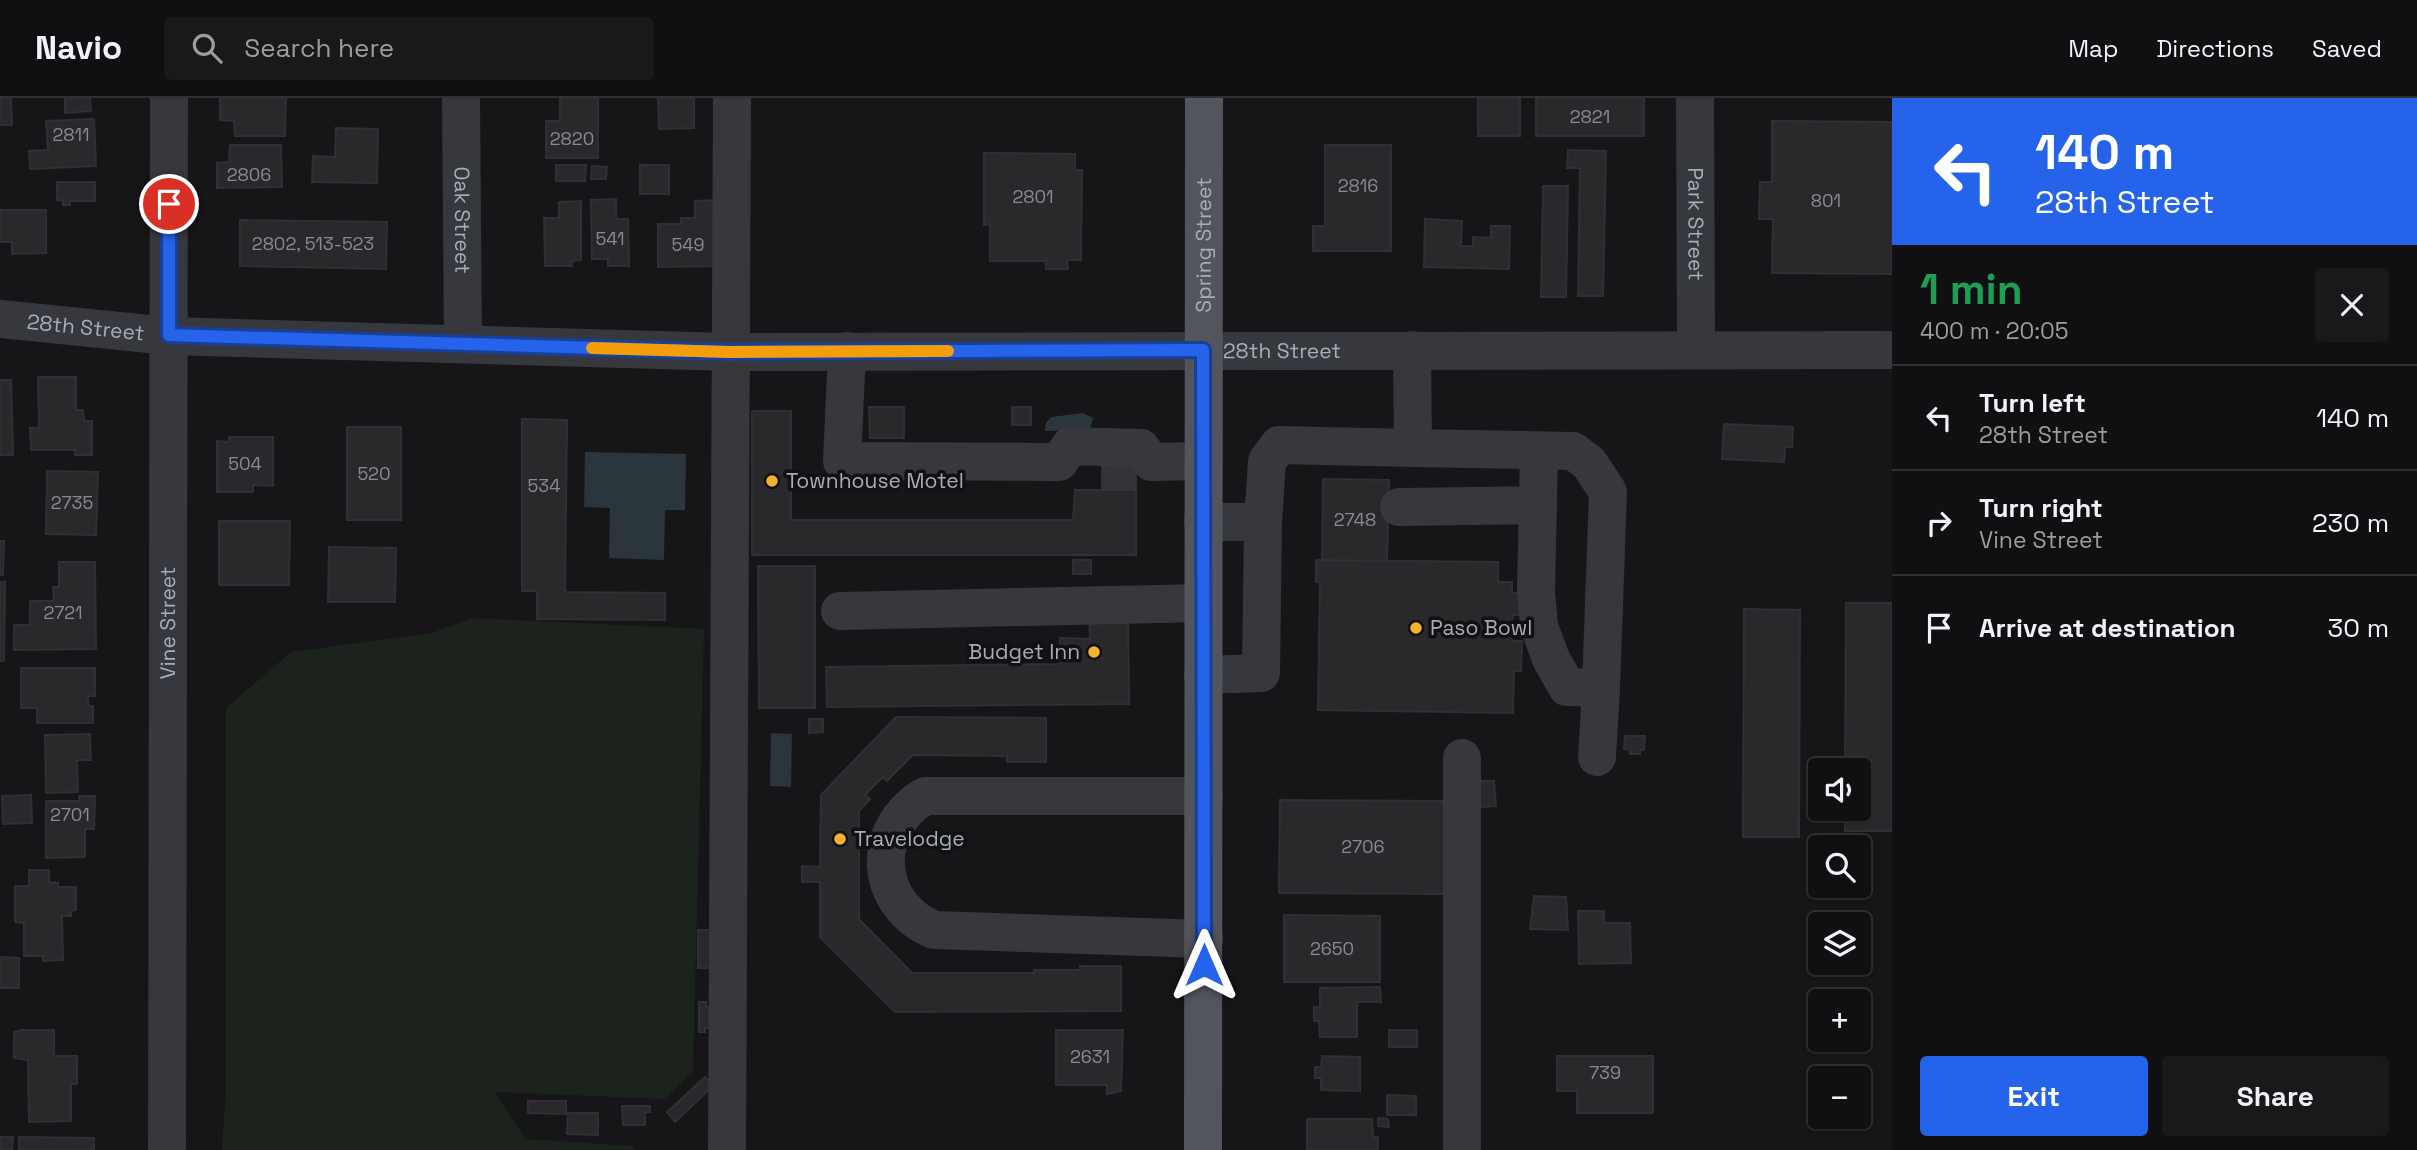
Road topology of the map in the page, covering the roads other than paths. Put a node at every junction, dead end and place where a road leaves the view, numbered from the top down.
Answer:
1 (169, 98) edge
2 (461, 98) edge
3 (732, 98) edge
4 (1204, 98) edge
5 (1695, 98) edge
6 (0, 319) edge
7 (169, 335) junction
8 (463, 344) junction
9 (1696, 349) junction
10 (1203, 350) junction
11 (1412, 350) junction
12 (1892, 350) edge
13 (847, 351) junction
14 (729, 352) junction
15 (1413, 448) junction
16 (1539, 451) junction
17 (1203, 461) junction
18 (1059, 462) junction
19 (1129, 468) junction
20 (1538, 505) junction
21 (1399, 507) dead end
22 (1203, 522) junction
23 (1263, 522) junction
24 (1203, 603) junction
25 (839, 611) dead end
26 (1203, 675) junction
27 (1601, 688) junction
28 (1597, 757) dead end
29 (1462, 758) dead end
30 (1204, 796) junction
31 (1204, 939) junction
32 (167, 1150) edge
33 (727, 1150) edge
34 (1203, 1150) edge
35 (1462, 1150) edge

1 - 7 street, Vine Street
2 - 8 street, Oak Street
3 - 14 street
4 - 10 main road, Spring Street
5 - 9 street, Park Street
6 - 7 street, 28th Street
7 - 8 street, 28th Street
7 - 32 street, Vine Street
8 - 14 street, 28th Street
9 - 11 street, 28th Street
9 - 12 street, 28th Street
10 - 11 street, 28th Street
10 - 13 street, 28th Street
10 - 17 main road, Spring Street
11 - 15 street
13 - 14 street, 28th Street
13 - 18 street
14 - 33 street
15 - 16 street
15 - 23 street
16 - 20 street
16 - 27 street
17 - 19 street
17 - 22 main road, Spring Street
18 - 19 street
18 - 19 street
20 - 21 street
20 - 27 street
22 - 23 street
22 - 24 main road, Spring Street
23 - 26 street
24 - 25 street
24 - 26 main road, Spring Street
26 - 30 main road, Spring Street
27 - 28 street
29 - 35 street
30 - 31 main road, Spring Street
30 - 31 street
31 - 34 main road, Spring Street

